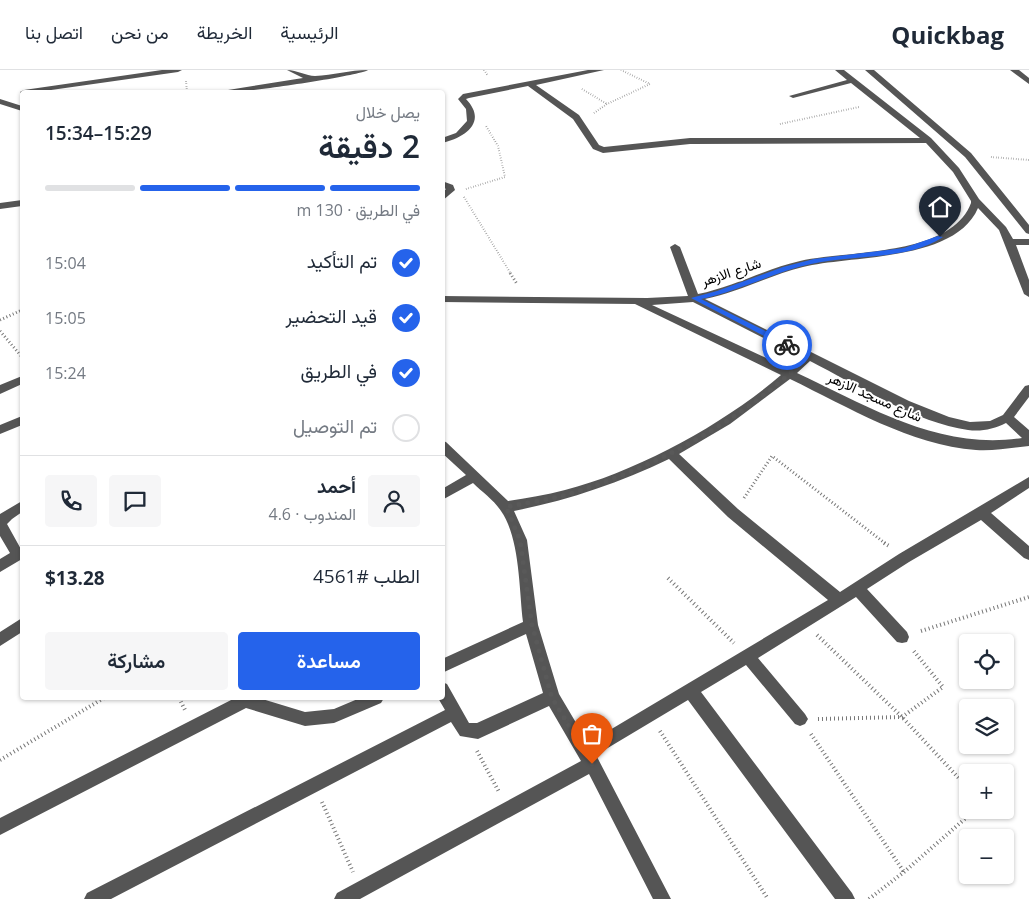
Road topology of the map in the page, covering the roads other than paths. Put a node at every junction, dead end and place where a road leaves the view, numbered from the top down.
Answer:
1 (110, 70) edge
2 (178, 70) edge
3 (291, 70) edge
4 (364, 70) edge
5 (600, 70) edge
6 (839, 70) edge
7 (869, 70) edge
8 (1014, 70) edge
9 (108, 80) junction
10 (313, 80) junction
11 (851, 81) junction
12 (1029, 82) edge
13 (529, 83) junction
14 (43, 90) edge
15 (262, 90) edge
16 (20, 94) edge
17 (793, 96) dead end
18 (0, 99) edge
19 (20, 108) edge
20 (445, 140) edge
21 (928, 140) junction
22 (942, 154) junction
23 (968, 154) junction
24 (445, 185) edge
25 (445, 195) edge
26 (976, 201) junction
27 (20, 203) edge
28 (0, 206) edge
29 (1029, 231) edge
30 (1010, 242) junction
31 (1029, 242) edge
32 (676, 247) dead end
33 (1029, 294) edge
34 (694, 298) junction
35 (445, 299) edge
36 (636, 301) junction
37 (809, 356) junction
38 (790, 374) junction
39 (20, 381) edge
40 (1029, 389) edge
41 (0, 390) edge
42 (1007, 418) junction
43 (20, 421) edge
44 (0, 430) edge
45 (1029, 439) edge
46 (445, 448) edge
47 (670, 452) junction
48 (474, 476) junction
49 (1029, 482) edge
50 (445, 493) edge
51 (20, 507) edge
52 (506, 507) junction
53 (982, 513) junction
54 (1029, 554) edge
55 (0, 566) edge
56 (858, 589) junction
57 (840, 601) junction
58 (20, 625) edge
59 (532, 625) junction
60 (902, 637) road end
61 (0, 640) edge
62 (747, 656) junction
63 (445, 665) edge
64 (690, 690) junction
65 (445, 695) edge
66 (552, 698) junction
67 (244, 700) edge
68 (249, 700) edge
69 (371, 700) edge
70 (454, 713) junction
71 (800, 719) road end
72 (589, 758) junction
73 (0, 827) edge
74 (93, 899) edge
75 (343, 899) edge
76 (662, 899) edge
77 (846, 899) edge

1 - 9 street
2 - 9 street
3 - 10 street
4 - 10 street
5 - 13 street
6 - 11 street
7 - 23 street
8 - 12 street
9 - 14 street
10 - 15 street
11 - 17 street
11 - 21 street
13 - 20 street
13 - 21 street
16 - 18 street
18 - 19 street
21 - 22 street
22 - 23 street
22 - 26 street
23 - 29 street
24 - 25 street
26 - 30 street
26 - 34 street, شارع الازهر
27 - 28 street
30 - 31 street
30 - 33 street
32 - 34 street
34 - 36 street, شارع الازهر
34 - 37 street, شارع مسجد الازهر
35 - 36 street, شارع الازهر
36 - 38 street, شارع مسجد الازهر
37 - 38 street
37 - 42 street, شارع مسجد الازهر
38 - 45 street, شارع مسجد الازهر
38 - 47 street
39 - 41 street
40 - 42 street
42 - 45 street
43 - 44 street
46 - 48 street
47 - 52 street
47 - 57 street
48 - 50 street
48 - 52 street
49 - 53 street
51 - 55 street
52 - 59 street
53 - 54 street
53 - 56 street
56 - 57 street
56 - 60 street
57 - 62 street
58 - 61 street
59 - 63 street
59 - 66 street
62 - 64 street
62 - 71 street
64 - 72 street
64 - 77 street
65 - 70 street
66 - 70 street
66 - 72 street
67 - 73 street
68 - 69 street
70 - 74 street
72 - 75 street
72 - 76 street

